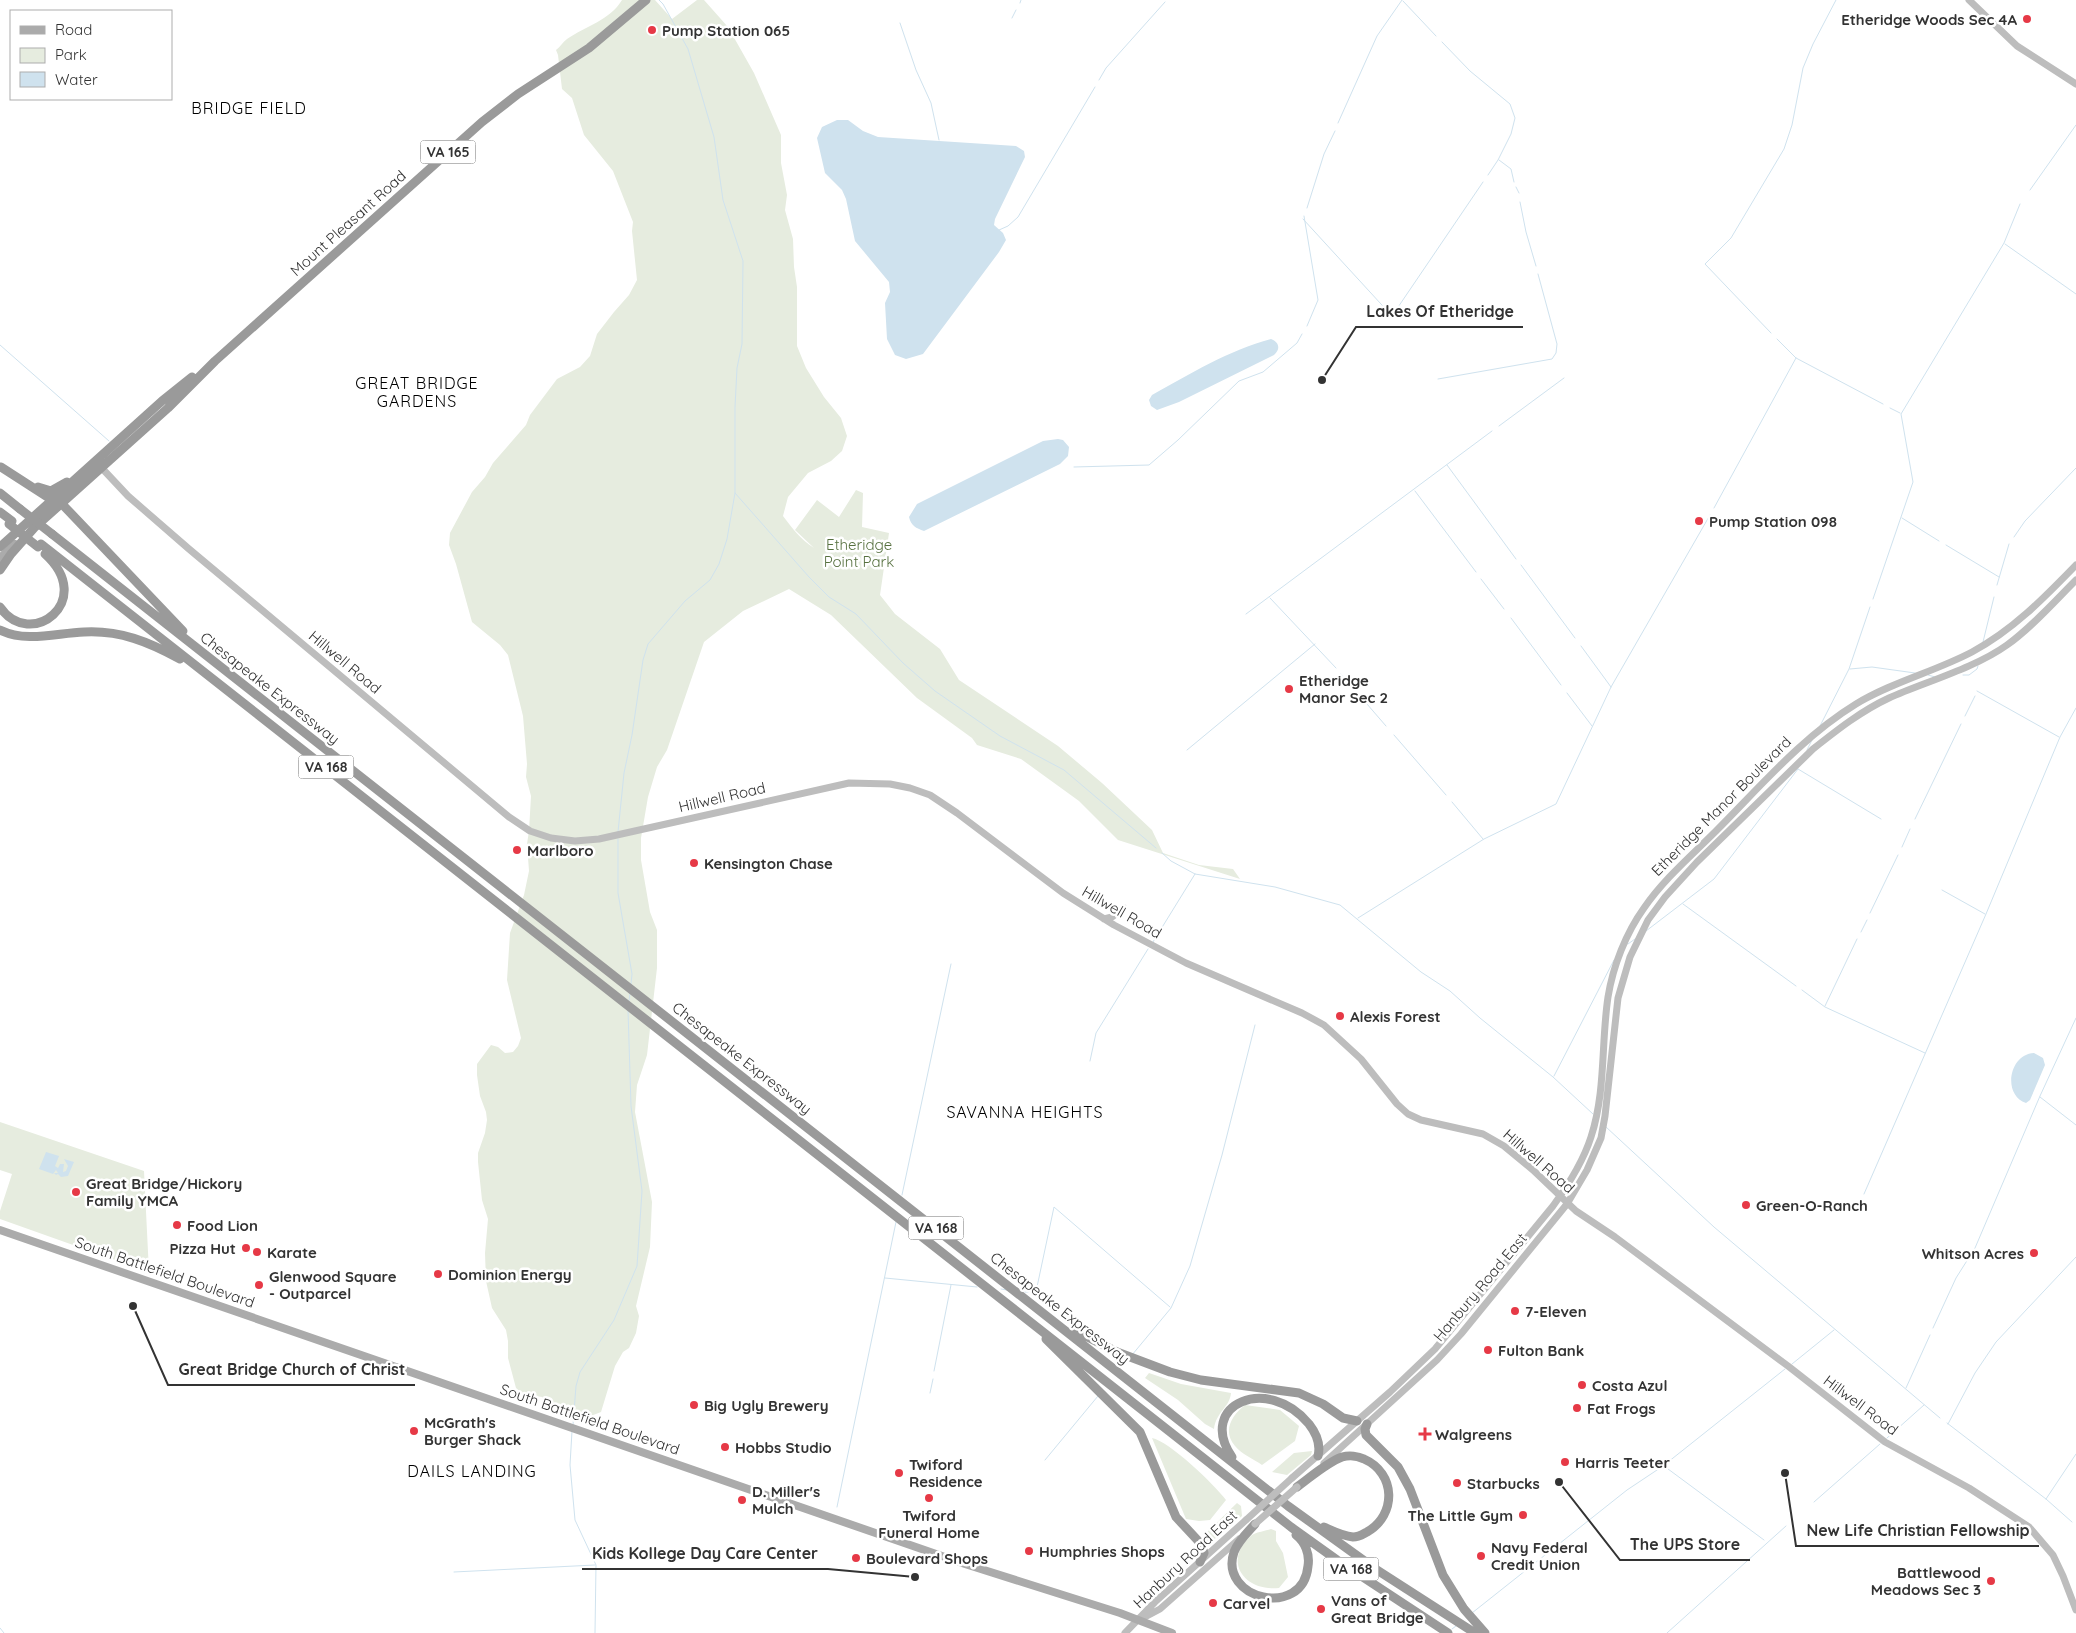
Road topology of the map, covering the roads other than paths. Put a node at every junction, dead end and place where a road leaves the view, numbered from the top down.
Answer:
1 (646, 0) edge
2 (1969, 0) edge
3 (2076, 84) edge
4 (99, 465) junction
5 (0, 466) edge
6 (0, 493) edge
7 (58, 502) junction
8 (0, 512) edge
9 (0, 516) edge
10 (11, 523) junction
11 (34, 528) junction
12 (39, 545) junction
13 (0, 547) edge
14 (0, 558) edge
15 (2076, 565) edge
16 (0, 570) edge
17 (2076, 580) edge
18 (0, 607) edge
19 (0, 630) edge
20 (231, 675) junction
21 (211, 678) junction
22 (1124, 908) dead end
23 (1104, 919) junction
24 (1560, 1197) junction
25 (1567, 1204) junction
26 (0, 1230) edge
27 (996, 1294) junction
28 (1024, 1297) junction
29 (1357, 1421) junction
30 (1367, 1424) junction
31 (1318, 1456) junction
32 (1238, 1466) junction
33 (1297, 1487) junction
34 (1257, 1499) junction
35 (1298, 1512) junction
36 (1255, 1524) junction
37 (1200, 1562) junction
38 (2076, 1610) edge
39 (1139, 1620) junction
40 (1125, 1633) edge
41 (1172, 1633) edge
42 (1448, 1633) edge
43 (1475, 1633) edge
44 (1485, 1633) edge

1 - 4 highway, Mount Pleasant Road / VA 165
2 - 3 main road
4 - 5 highway
4 - 7 highway, Mount Pleasant Road / VA 165
4 - 23 main road, Hillwell Road
5 - 7 highway
6 - 20 highway, Chesapeake Expressway / VA 168, bridge
7 - 11 highway, Mount Pleasant Road / VA 165
7 - 13 highway, Mount Pleasant Road / VA 165
7 - 20 highway
8 - 10 highway, Chesapeake Expressway / VA 168
9 - 10 highway
10 - 12 highway, Chesapeake Expressway / VA 168
11 - 14 main road, Mount Pleasant Road / VA 165
11 - 16 highway
12 - 18 highway
12 - 21 highway, Chesapeake Expressway / VA 168
15 - 24 main road, Etheridge Manor Boulevard
17 - 25 main road, Etheridge Manor Boulevard
19 - 21 highway
20 - 28 highway, Chesapeake Expressway / VA 168
21 - 27 highway, Chesapeake Expressway / VA 168
22 - 23 main road
23 - 24 main road, Hillwell Road
24 - 25 main road, Hillwell Road
24 - 29 main road, Hanbury Road East
25 - 30 main road, Hanbury Road East
25 - 38 main road, Hillwell Road
26 - 39 main road, South Battlefield Boulevard
27 - 34 highway, Chesapeake Expressway / VA 168
27 - 37 highway
28 - 29 highway
28 - 32 highway, Chesapeake Expressway / VA 168
29 - 31 main road, Hanbury Road East
30 - 33 main road, Hanbury Road East
30 - 44 highway
31 - 32 highway
31 - 37 main road, Hanbury Road East, bridge
32 - 35 highway, Chesapeake Expressway / VA 168
33 - 35 highway
33 - 36 main road, Hanbury Road East, bridge
34 - 36 highway
34 - 42 highway, Chesapeake Expressway / VA 168
35 - 43 highway, Chesapeake Expressway / VA 168
36 - 39 main road, Hanbury Road East
37 - 39 main road, Hanbury Road East
39 - 40 main road
39 - 41 main road, South Battlefield Boulevard

